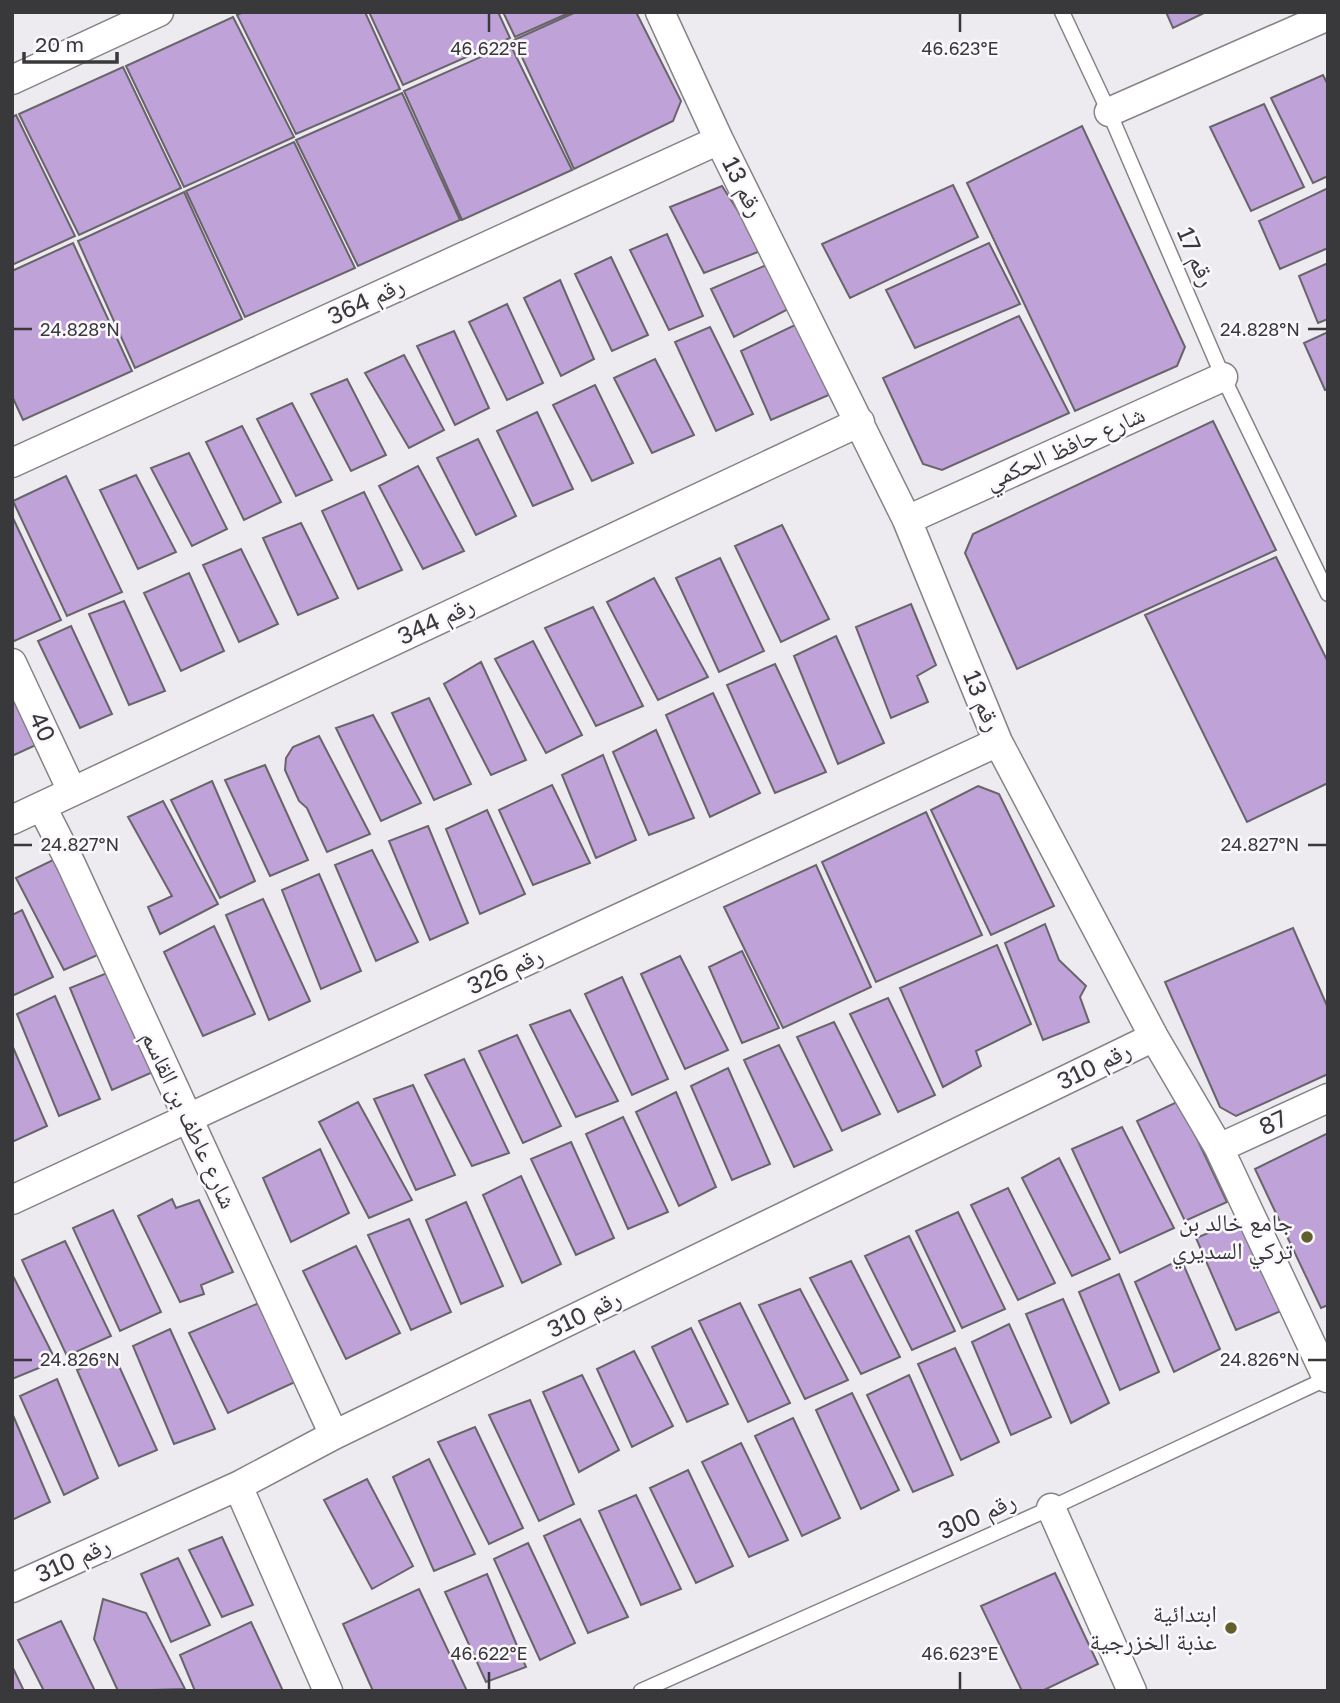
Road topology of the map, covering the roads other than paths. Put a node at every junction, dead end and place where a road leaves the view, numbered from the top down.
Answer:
1 (159, 12) edge
2 (660, 12) edge
3 (1062, 12) edge
4 (1328, 16) edge
5 (12, 80) edge
6 (1109, 112) junction
7 (719, 140) junction
8 (1223, 377) junction
9 (860, 422) junction
10 (12, 463) edge
11 (907, 520) junction
12 (1328, 594) edge
13 (12, 663) edge
14 (998, 742) junction
15 (72, 791) junction
16 (42, 807) junction
17 (12, 820) edge
18 (1154, 1037) junction
19 (1328, 1098) edge
20 (189, 1119) junction
21 (1219, 1148) junction
22 (12, 1200) edge
23 (1327, 1378) edge
24 (334, 1435) junction
25 (238, 1486) junction
26 (1051, 1508) junction
27 (12, 1588) edge
28 (328, 1691) edge
29 (641, 1691) edge
30 (1132, 1691) edge

1 - 5 street
2 - 7 street, رقم 13
3 - 6 lane, رقم 17
4 - 6 street
6 - 8 lane, رقم 17
7 - 9 street, رقم 13
7 - 10 street, رقم 364
8 - 11 street, شارع حافظ الحكمي
8 - 12 lane, رقم 17
9 - 11 street, رقم 13
9 - 15 street, رقم 344
11 - 14 street, رقم 13
13 - 15 street, 40
14 - 18 street, رقم 13
14 - 20 street, رقم 326
15 - 16 street, رقم 344
16 - 17 street, رقم 344
16 - 20 street, شارع عاطف بن القاسم
18 - 21 street, رقم 13
18 - 24 street, رقم 310
19 - 21 street, 87
20 - 22 street, رقم 326
20 - 24 street, شارع عاطف بن القاسم
21 - 23 street, رقم 13
23 - 26 lane, رقم 300
24 - 25 street, رقم 310
25 - 27 street, رقم 310
25 - 28 street
26 - 29 lane, رقم 300
26 - 30 street

